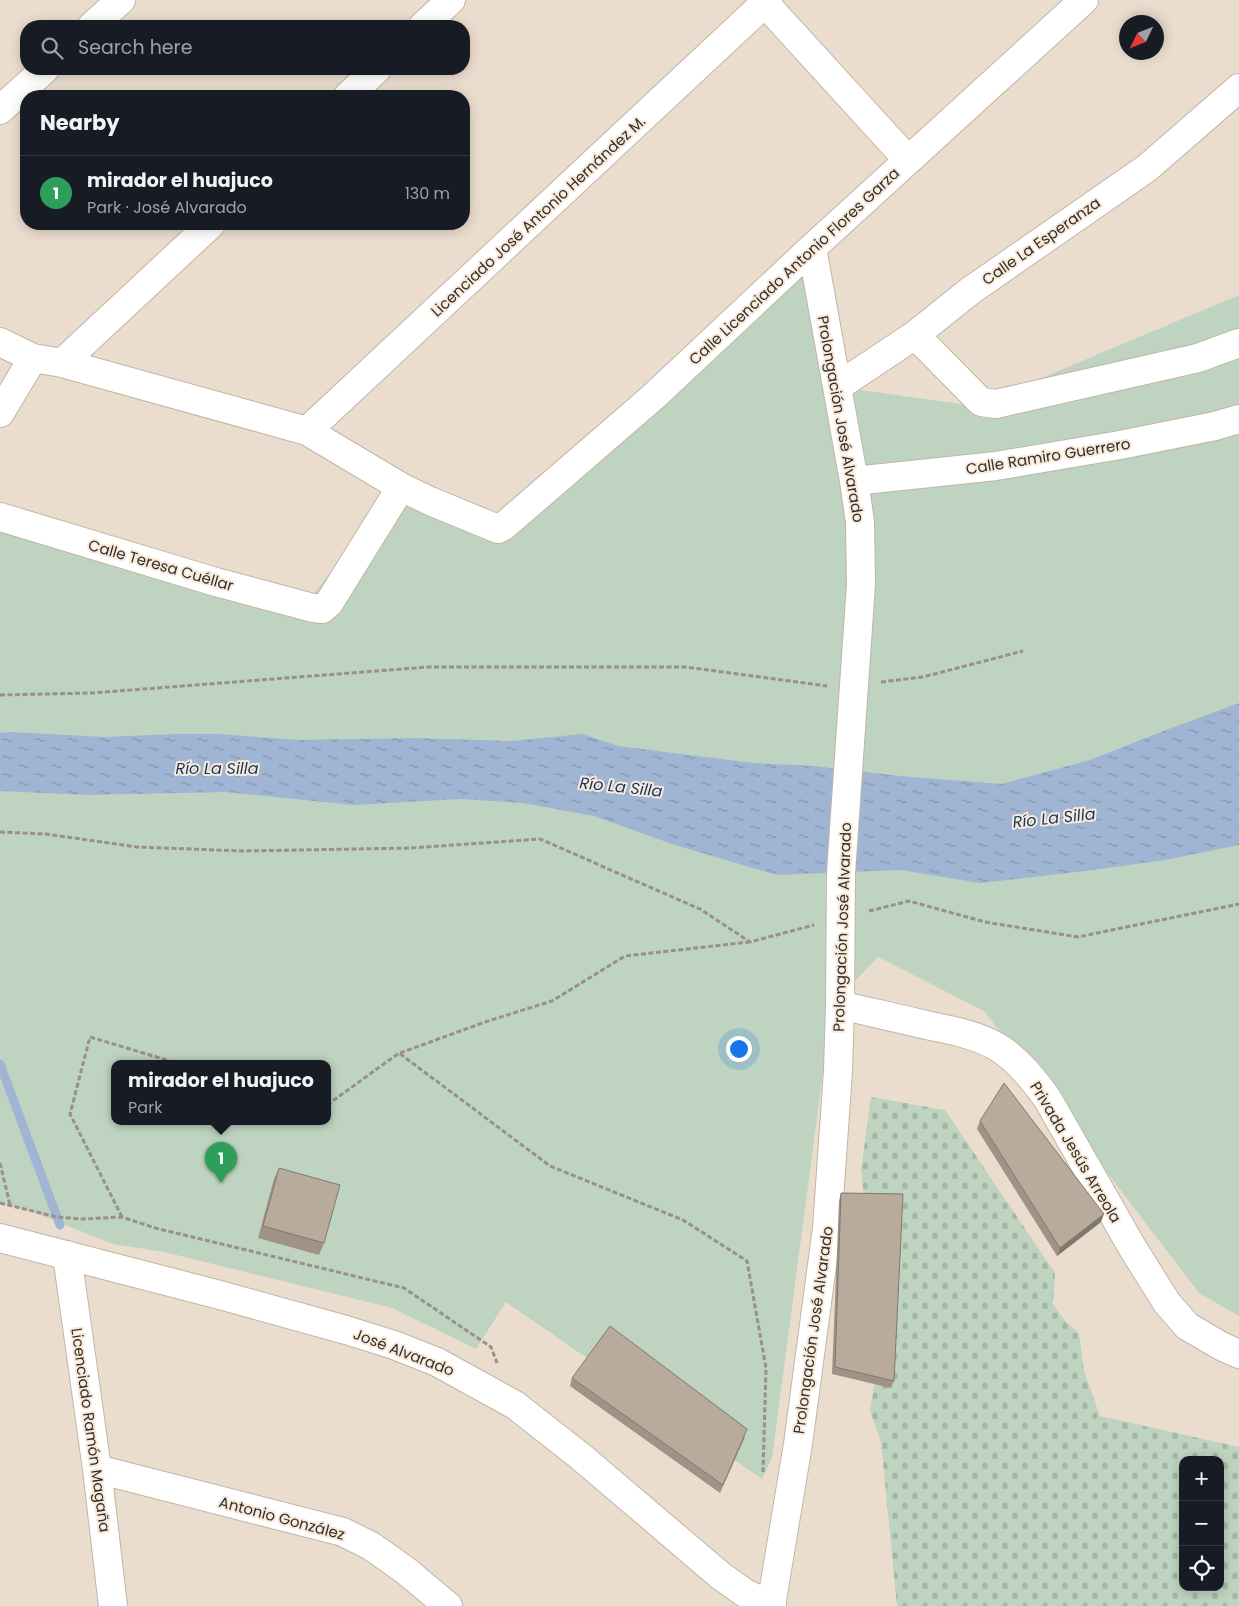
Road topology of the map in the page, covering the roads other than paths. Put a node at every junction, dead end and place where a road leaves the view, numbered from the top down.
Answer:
1 (121, 0) edge
2 (451, 0) edge
3 (1084, 0) edge
4 (765, 1) edge
5 (99, 20) edge
6 (429, 20) edge
7 (38, 75) edge
8 (371, 75) edge
9 (1239, 88) edge
10 (22, 90) edge
11 (354, 90) edge
12 (20, 92) edge
13 (0, 110) edge
14 (908, 160) junction
15 (205, 230) edge
16 (812, 248) junction
17 (915, 335) junction
18 (0, 342) edge
19 (1239, 343) edge
20 (33, 358) junction
21 (62, 363) junction
22 (837, 387) junction
23 (0, 413) edge
24 (1239, 419) edge
25 (308, 432) junction
26 (854, 481) junction
27 (401, 487) junction
28 (0, 517) edge
29 (840, 1005) junction
30 (0, 1238) edge
31 (67, 1255) junction
32 (1239, 1354) edge
33 (97, 1469) junction
34 (763, 1603) edge
35 (113, 1606) edge
36 (448, 1606) edge

1 - 5 street
2 - 6 street
3 - 14 street, Calle Licenciado Antonio Flores Garza
4 - 14 street
4 - 25 street, Licenciado José Antonio Hernández M.
7 - 10 street
8 - 11 street
9 - 17 street, Calle La Esperanza
12 - 13 street
14 - 16 street, Calle Licenciado Antonio Flores Garza
15 - 21 street
16 - 22 street, Prolongación José Alvarado
16 - 27 street, Calle Licenciado Antonio Flores Garza
17 - 19 street
17 - 22 street, Calle La Esperanza
18 - 20 street
20 - 21 street
20 - 23 street
21 - 25 street
22 - 26 street, Prolongación José Alvarado
24 - 26 street, Calle Ramiro Guerrero
25 - 27 street
26 - 29 street, Prolongación José Alvarado, bridge
27 - 28 street, Calle Teresa Cuéllar
29 - 32 street, Privada Jesús Arreola
29 - 34 street, Prolongación José Alvarado
30 - 31 street, José Alvarado
31 - 33 street, Licenciado Ramón Magaña
31 - 34 street, José Alvarado
33 - 35 street, Licenciado Ramón Magaña
33 - 36 street, Antonio González

